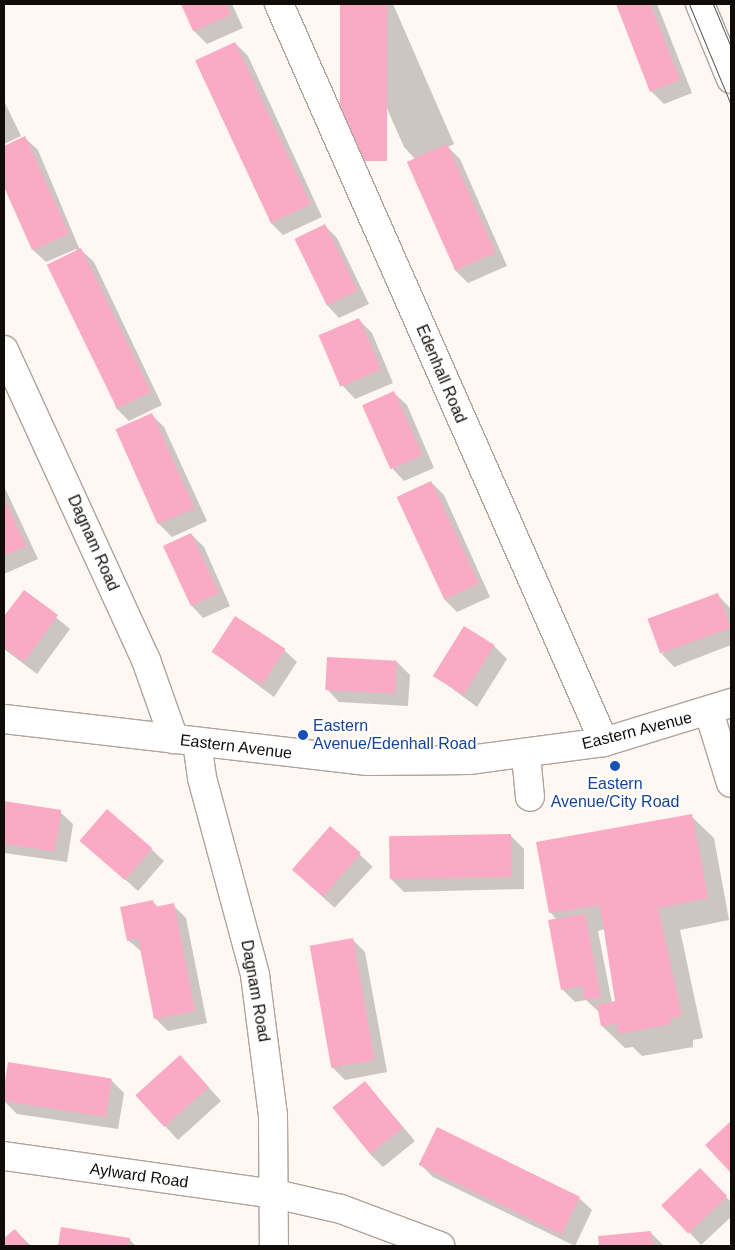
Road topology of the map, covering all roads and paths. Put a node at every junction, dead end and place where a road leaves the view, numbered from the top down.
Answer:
1 (279, 4) edge
2 (700, 4) edge
3 (731, 79) edge
4 (4, 350) edge
5 (720, 708) edge
6 (4, 719) edge
7 (186, 740) junction
8 (604, 742) junction
9 (526, 755) junction
10 (731, 783) edge
11 (530, 797) dead end
12 (4, 1156) edge
13 (275, 1194) junction
14 (274, 1246) edge
15 (440, 1246) edge

1 - 8 street, Edenhall Road
2 - 3 street
4 - 7 street, Dagnam Road
5 - 8 street, Eastern Avenue
5 - 10 street
6 - 7 street, Eastern Avenue
7 - 9 street, Eastern Avenue
7 - 13 street, Dagnam Road
8 - 9 street, Eastern Avenue
9 - 11 street
12 - 13 street, Aylward Road
13 - 14 street, Dagnam Road
13 - 15 street, Aylward Road

